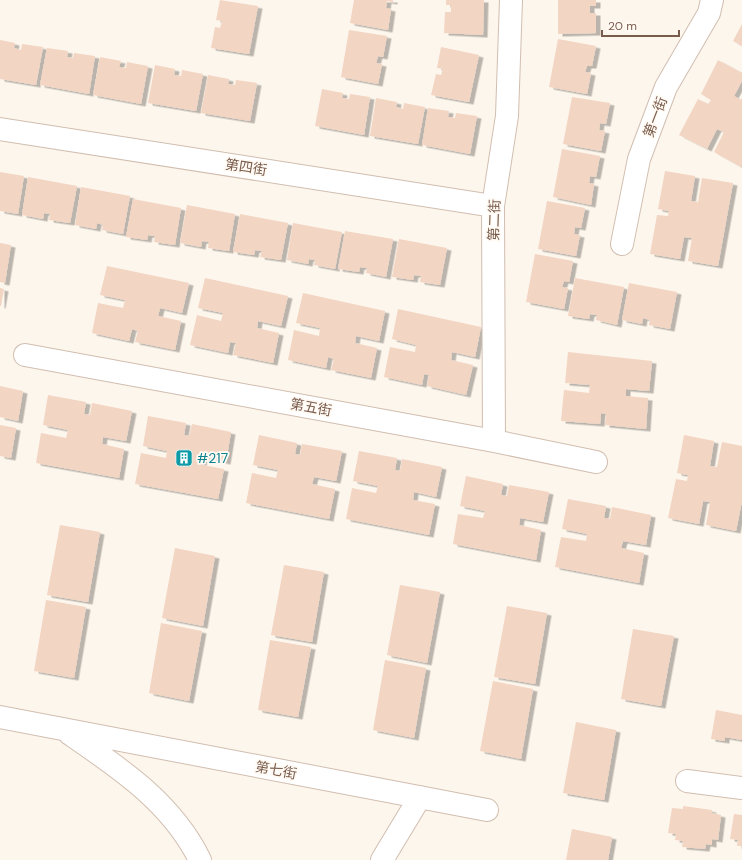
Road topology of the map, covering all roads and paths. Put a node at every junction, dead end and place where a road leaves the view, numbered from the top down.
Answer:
1 (511, 0) edge
2 (712, 0) edge
3 (0, 129) edge
4 (493, 206) junction
5 (622, 244) dead end
6 (25, 355) dead end
7 (494, 441) junction
8 (596, 462) dead end
9 (0, 717) edge
10 (64, 730) junction
11 (687, 781) dead end
12 (742, 788) edge
13 (420, 797) junction
14 (487, 810) dead end
15 (200, 860) edge
16 (382, 860) edge

1 - 4 street, 第二街
2 - 5 street, 第一街
3 - 4 street, 第四街
4 - 7 street, 第二街
6 - 7 street, 第五街
7 - 8 street, 第五街
9 - 10 street, 第七街
10 - 13 street, 第七街
10 - 15 street, 第七街
11 - 12 street
13 - 14 street, 第七街
13 - 16 street

